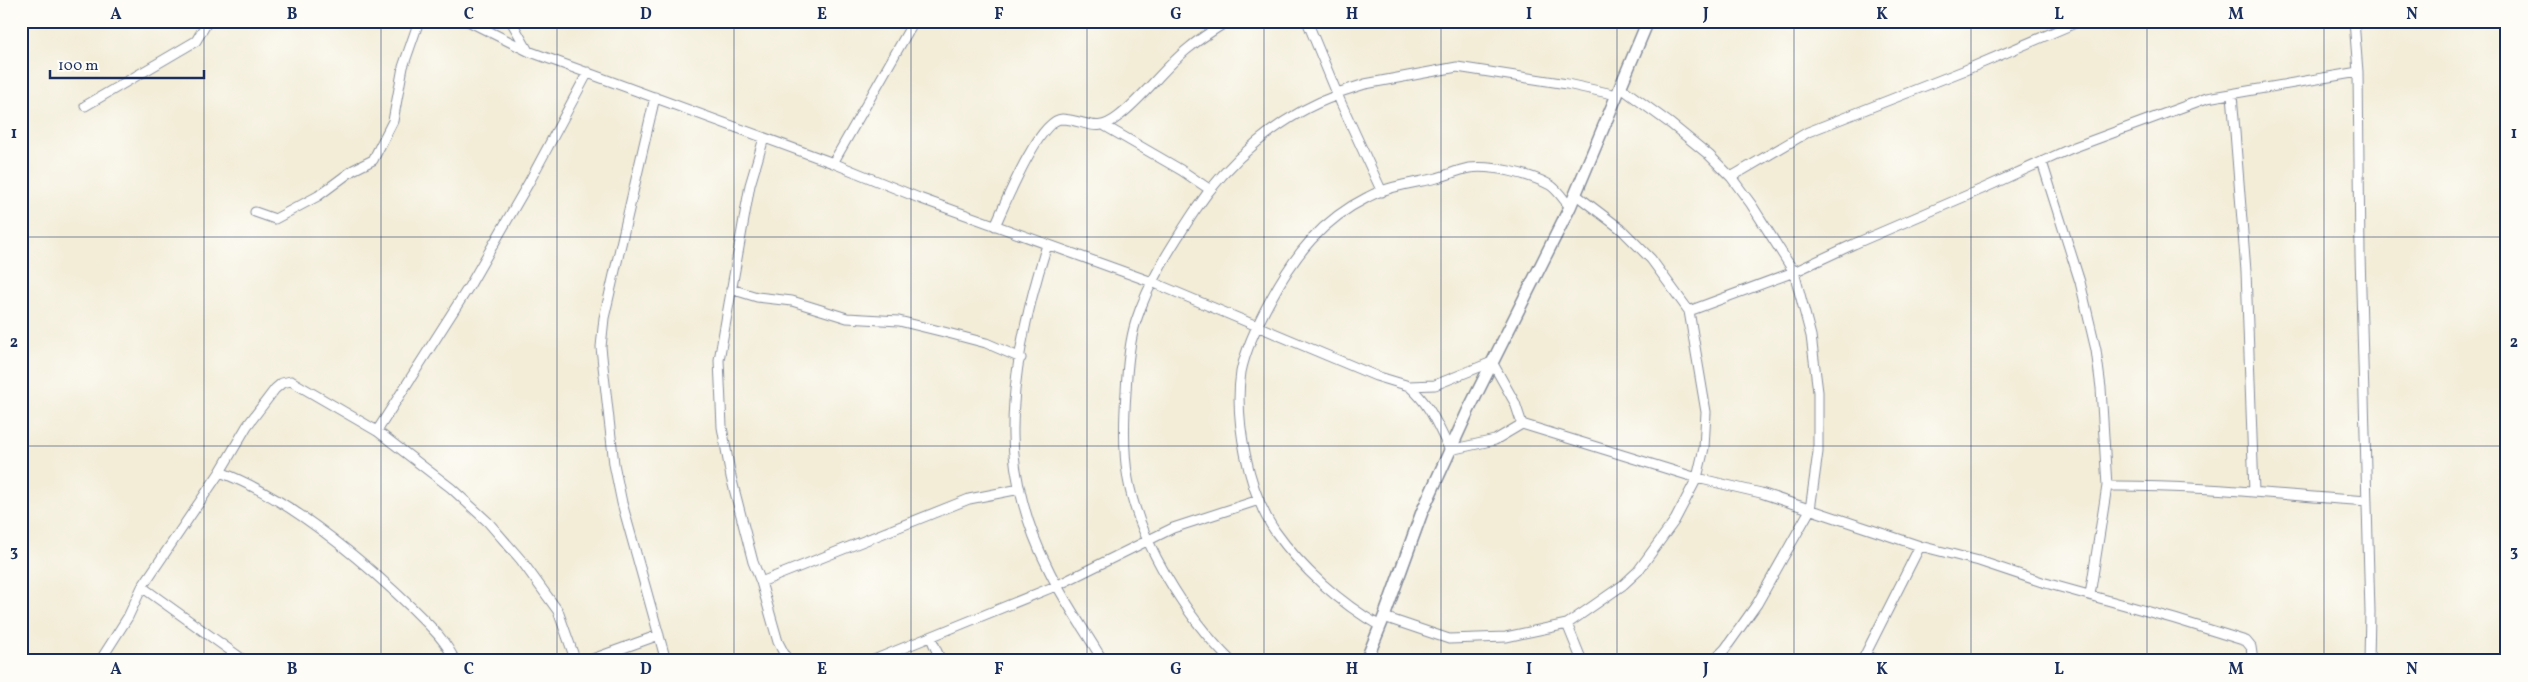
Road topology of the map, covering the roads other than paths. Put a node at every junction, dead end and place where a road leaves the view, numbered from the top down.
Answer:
1 (208, 21) edge
2 (419, 21) edge
3 (468, 21) edge
4 (511, 21) edge
5 (914, 21) edge
6 (1228, 21) edge
7 (1307, 21) edge
8 (1648, 21) edge
9 (2080, 21) edge
10 (2354, 21) edge
11 (528, 51) junction
12 (588, 72) junction
13 (2358, 72) junction
14 (1619, 91) junction
15 (1338, 94) junction
16 (2232, 94) junction
17 (655, 97) junction
18 (85, 106) dead end
19 (1105, 126) junction
20 (764, 138) junction
21 (2042, 162) junction
22 (833, 163) junction
23 (1731, 177) junction
24 (1209, 189) junction
25 (1382, 192) junction
26 (1575, 194) junction
27 (1570, 207) junction
28 (256, 212) dead end
29 (995, 226) junction
30 (1047, 245) junction
31 (1794, 272) junction
32 (1152, 282) junction
33 (732, 289) junction
34 (1689, 311) junction
35 (1257, 325) junction
36 (1021, 358) junction
37 (1492, 362) junction
38 (1409, 386) junction
39 (1522, 424) junction
40 (377, 431) junction
41 (1450, 450) junction
42 (220, 472) junction
43 (1697, 478) junction
44 (2107, 486) junction
45 (1020, 489) junction
46 (2254, 492) junction
47 (1259, 500) junction
48 (2367, 501) junction
49 (1810, 510) junction
50 (1149, 540) junction
51 (1920, 546) junction
52 (761, 582) junction
53 (1058, 585) junction
54 (142, 587) junction
55 (2090, 595) junction
56 (1382, 622) junction
57 (1567, 624) junction
58 (659, 635) junction
59 (931, 638) junction
60 (1863, 658) edge
61 (100, 661) edge
62 (245, 661) edge
63 (455, 661) edge
64 (578, 661) edge
65 (587, 661) edge
66 (666, 661) edge
67 (788, 661) edge
68 (871, 661) edge
69 (941, 661) edge
70 (1103, 661) edge
71 (1231, 661) edge
72 (1366, 661) edge
73 (1582, 661) edge
74 (1712, 661) edge
75 (1882, 661) edge
76 (2253, 661) edge
77 (2369, 661) edge

1 - 18 street
2 - 28 street
3 - 11 street
4 - 11 street
5 - 22 street
6 - 19 street
7 - 15 street
8 - 14 street
9 - 23 street
10 - 13 street
11 - 12 street
12 - 17 street
12 - 40 street
13 - 16 street
13 - 48 street
14 - 15 street
14 - 23 street
14 - 26 street
15 - 24 street
15 - 25 street
16 - 21 street
16 - 46 street
17 - 20 street
17 - 58 street
19 - 24 street
19 - 29 street
20 - 22 street
20 - 33 street
21 - 31 street
21 - 44 street
22 - 29 street
23 - 31 street
24 - 32 street
25 - 27 street
25 - 35 street
26 - 27 street
26 - 34 street
27 - 37 street
29 - 30 street
30 - 32 street
30 - 36 street
31 - 34 street
31 - 49 street
32 - 35 street
32 - 50 street
33 - 36 street
33 - 52 street
34 - 43 street
35 - 38 street
35 - 47 street
36 - 45 street
37 - 38 street
37 - 39 street
37 - 41 street
38 - 41 street
39 - 41 street
39 - 43 street
40 - 42 street
40 - 64 street
41 - 56 street
42 - 54 street
42 - 63 street
43 - 49 street
43 - 57 street
44 - 46 street
44 - 55 street
45 - 52 street
45 - 53 street
46 - 48 street
47 - 50 street
47 - 56 street
48 - 77 street
49 - 51 street
49 - 74 street
50 - 53 street
50 - 71 street
51 - 55 street
51 - 60 street
52 - 67 street
53 - 59 street
53 - 70 street
54 - 61 street
54 - 62 street
55 - 76 street
56 - 57 street
56 - 72 street
57 - 73 street
58 - 65 street
58 - 66 street
59 - 68 street
59 - 69 street
60 - 75 street

